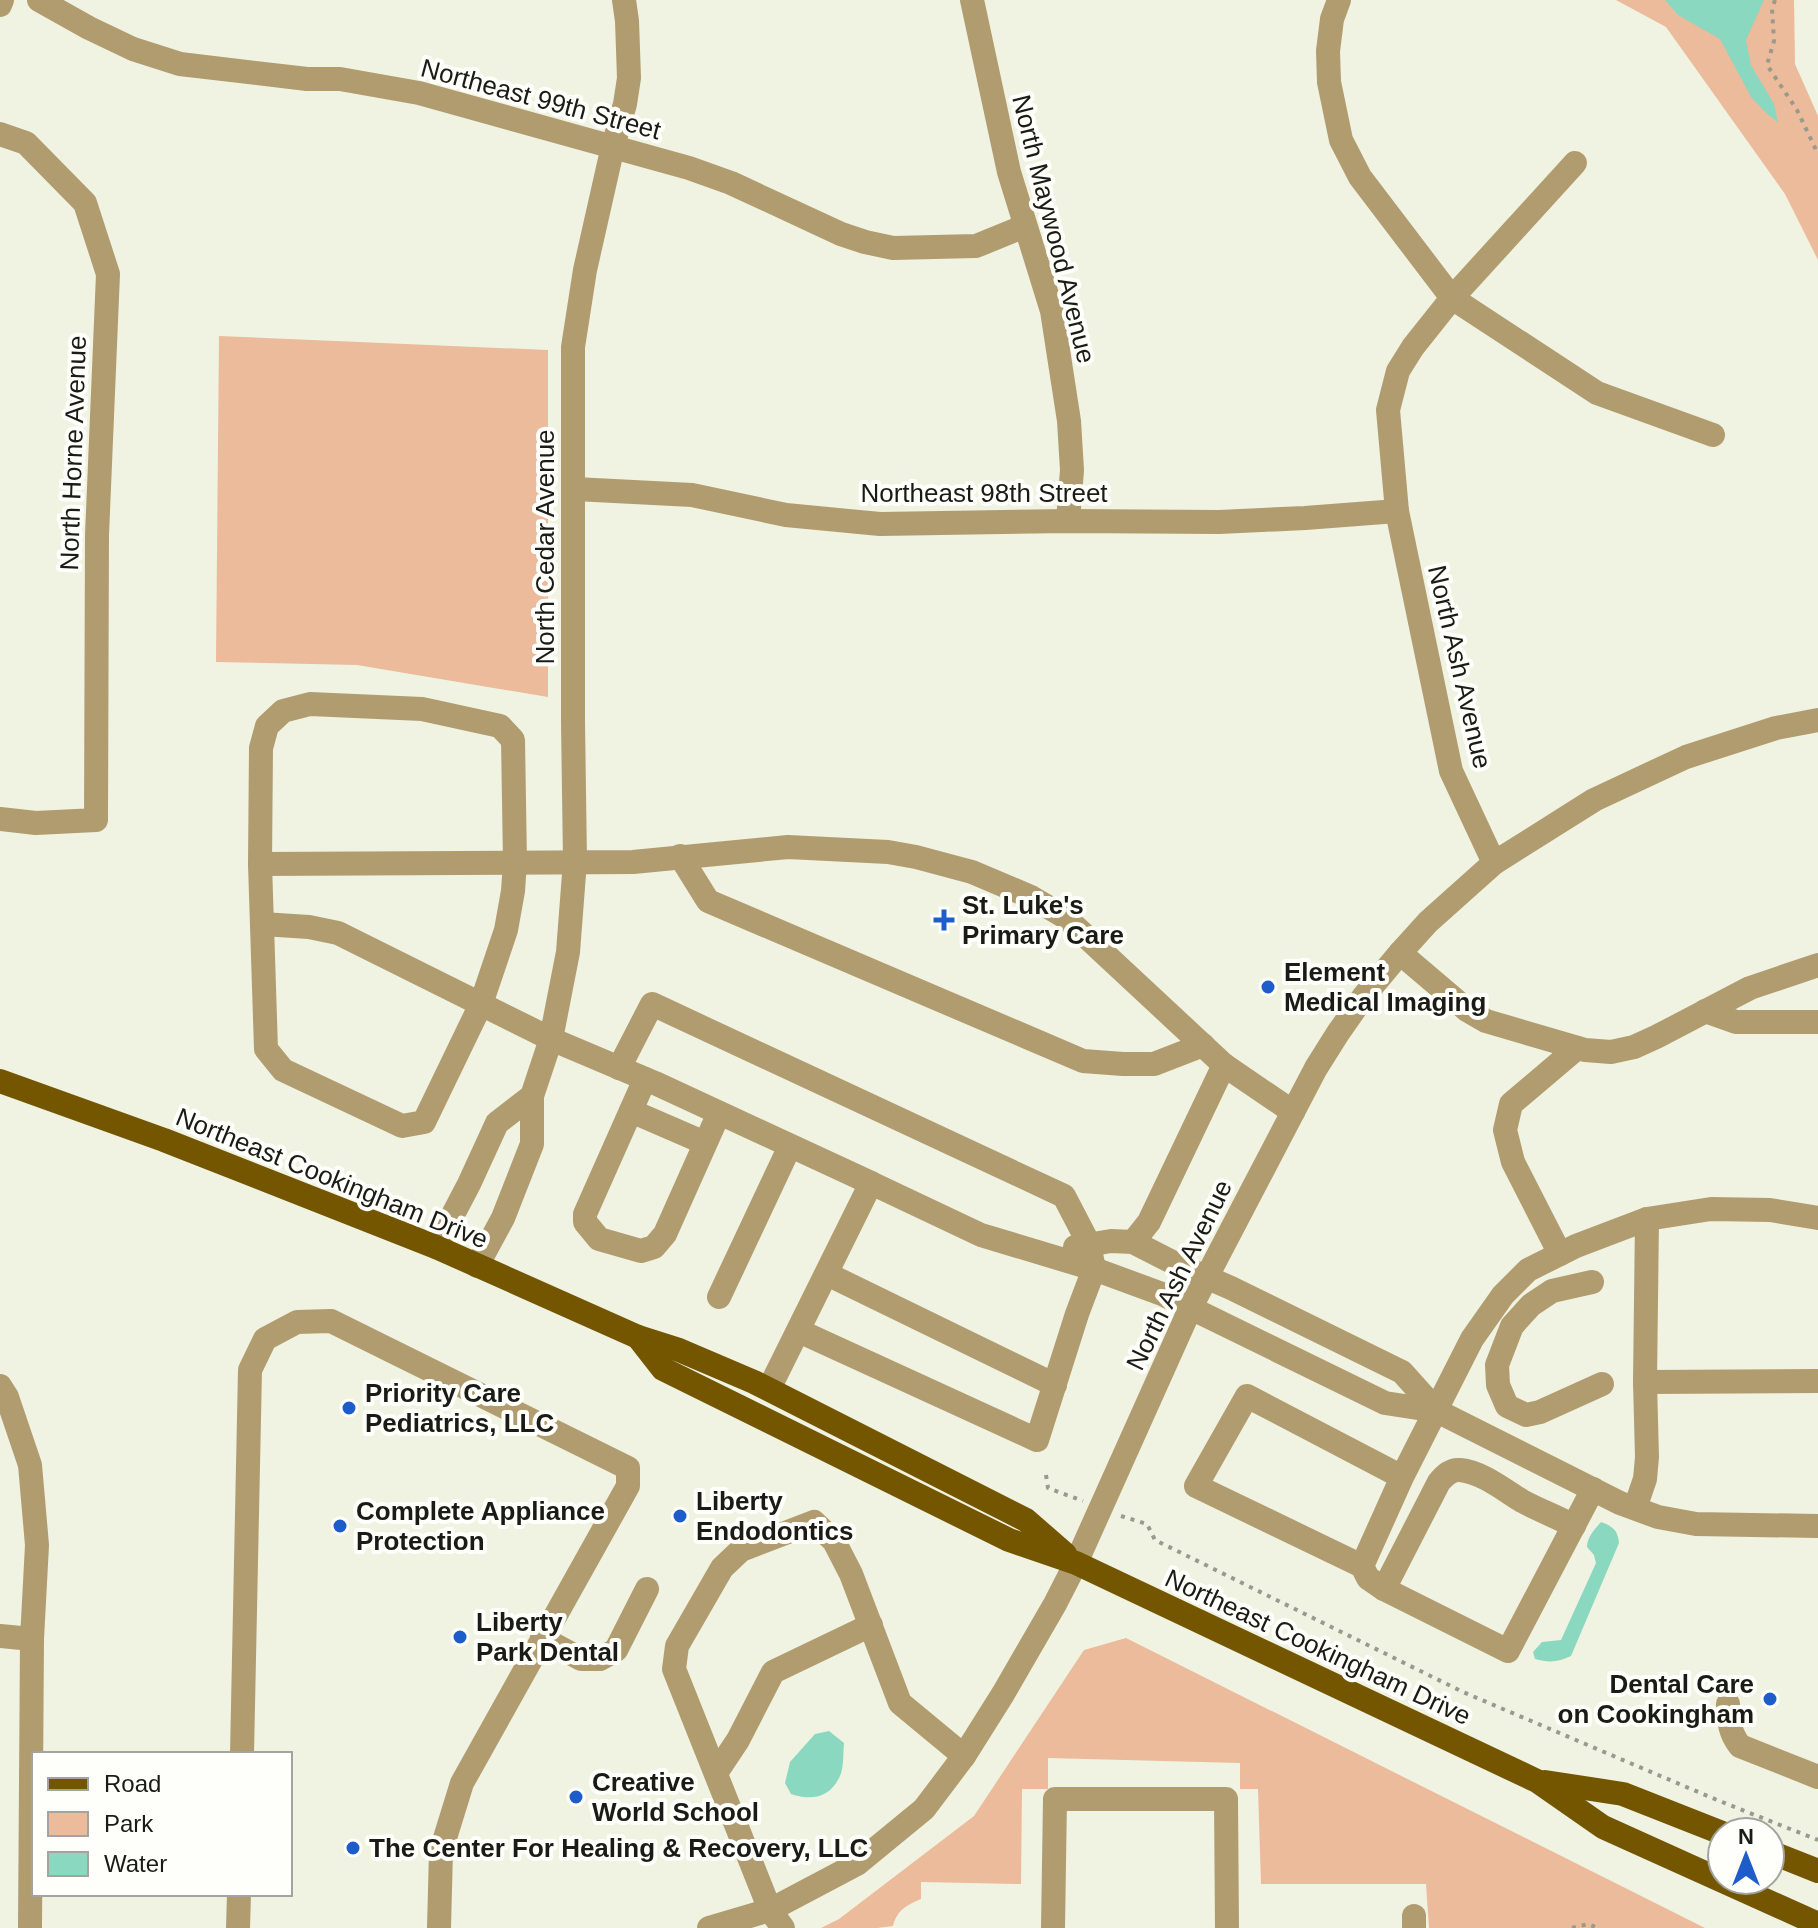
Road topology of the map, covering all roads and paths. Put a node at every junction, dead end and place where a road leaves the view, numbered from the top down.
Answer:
1 (39, 0) edge
2 (624, 0) edge
3 (972, 0) edge
4 (1339, 0) edge
5 (1775, 0) edge
6 (0, 134) edge
7 (613, 146) junction
8 (1818, 154) edge
9 (1575, 163) dead end
10 (1025, 226) junction
11 (1452, 298) junction
12 (1713, 435) dead end
13 (575, 489) junction
14 (1397, 511) junction
15 (1068, 521) junction
16 (1818, 720) edge
17 (0, 819) edge
18 (680, 856) junction
19 (575, 861) junction
20 (515, 862) junction
21 (1494, 863) junction
22 (260, 864) junction
23 (262, 924) junction
24 (1400, 953) junction
25 (1818, 965) edge
26 (481, 1004) junction
27 (1705, 1011) junction
28 (1818, 1022) edge
29 (551, 1039) junction
30 (1203, 1045) junction
31 (1577, 1048) junction
32 (1224, 1065) junction
33 (619, 1068) junction
34 (645, 1079) junction
35 (0, 1081) edge
36 (532, 1096) junction
37 (631, 1111) junction
38 (1293, 1112) junction
39 (719, 1113) junction
40 (705, 1143) junction
41 (790, 1146) junction
42 (871, 1183) junction
43 (1818, 1218) edge
44 (1647, 1219) junction
45 (1133, 1242) junction
46 (1089, 1244) junction
47 (436, 1247) junction
48 (1041, 1253) junction
49 (1560, 1254) junction
50 (477, 1266) junction
51 (1094, 1269) junction
52 (827, 1274) junction
53 (1206, 1277) junction
54 (1592, 1282) dead end
55 (719, 1297) dead end
56 (1190, 1309) junction
57 (799, 1331) junction
58 (638, 1337) junction
59 (1818, 1381) edge
60 (1645, 1382) junction
61 (1602, 1384) dead end
62 (1055, 1385) junction
63 (769, 1389) junction
64 (4, 1392) edge
65 (1437, 1411) junction
66 (1046, 1475) dead end
67 (1402, 1477) junction
68 (1593, 1489) junction
69 (1100, 1508) junction
70 (1635, 1508) junction
71 (1574, 1526) junction
72 (1818, 1526) edge
73 (1076, 1563) junction
74 (1362, 1566) junction
75 (647, 1589) dead end
76 (1384, 1589) junction
77 (871, 1625) junction
78 (0, 1636) edge
79 (542, 1638) junction
80 (32, 1639) junction
81 (1728, 1704) dead end
82 (242, 1752) edge
83 (964, 1756) junction
84 (716, 1773) junction
85 (1818, 1777) edge
86 (1537, 1781) junction
87 (1706, 1827) edge
88 (1818, 1840) edge
89 (1786, 1858) edge
90 (1818, 1871) edge
91 (239, 1896) edge
92 (777, 1919) edge
93 (1818, 1924) edge
94 (30, 1928) edge
95 (238, 1928) edge
96 (439, 1928) edge
97 (709, 1928) edge
98 (1053, 1928) edge
99 (1227, 1928) edge
100 (1572, 1928) edge
101 (1598, 1928) edge

1 - 7 street, Northeast 99th Street
2 - 7 street, North Cedar Avenue
3 - 10 street, North Maywood Avenue
4 - 11 street
5 - 8 path
6 - 17 street, North Horne Avenue
7 - 10 street, Northeast 99th Street
7 - 13 street, North Cedar Avenue
9 - 11 street, North Ash Avenue
10 - 15 street, North Maywood Avenue
11 - 12 street
11 - 14 street, North Ash Avenue
13 - 15 street, Northeast 98th Street
13 - 19 street, North Cedar Avenue
14 - 15 street, Northeast 98th Street
14 - 21 street, North Ash Avenue
16 - 21 street
18 - 19 street
18 - 30 street
18 - 30 street
19 - 20 street
19 - 29 street, North Cedar Avenue
20 - 22 street
20 - 22 street
20 - 26 street
21 - 24 street, North Ash Avenue
22 - 23 street
23 - 26 street
23 - 26 street
24 - 31 street
24 - 38 street, North Ash Avenue
25 - 27 street
26 - 29 street
27 - 28 street
27 - 31 street
29 - 33 street
29 - 36 street, North Cedar Avenue
30 - 32 street
31 - 49 street
32 - 38 street
32 - 45 street
33 - 34 street
33 - 46 street
34 - 37 street
34 - 39 street
35 - 47 main road, Northeast Cookingham Drive
36 - 47 street
36 - 50 street, North Cedar Avenue
37 - 40 street
37 - 40 street
38 - 53 street, North Ash Avenue
39 - 40 street
39 - 41 street
41 - 42 street
41 - 55 street
42 - 48 street
42 - 52 street
43 - 44 street
44 - 49 street
44 - 60 street
45 - 46 street
45 - 53 street
46 - 48 street
46 - 51 street
47 - 50 main road, Northeast Cookingham Drive
48 - 51 street
49 - 65 street
50 - 58 main road, Northeast Cookingham Drive
51 - 56 street
51 - 62 street
52 - 57 street
52 - 62 street
53 - 56 street, North Ash Avenue
53 - 65 street
54 - 61 street
56 - 65 street
56 - 69 street, North Ash Avenue
57 - 62 street
57 - 63 street
58 - 63 main road, Northeast Cookingham Drive
58 - 73 main road, Northeast Cookingham Drive
59 - 60 street
60 - 70 street
63 - 73 main road, Northeast Cookingham Drive
64 - 80 street
65 - 67 street
65 - 68 street
66 - 69 path
67 - 74 street
67 - 74 street
68 - 70 street
68 - 71 street
69 - 73 street, North Ash Avenue
69 - 88 path
70 - 72 street
71 - 76 street
71 - 76 street
73 - 83 street, North Ash Avenue
73 - 86 main road, Northeast Cookingham Drive
74 - 76 street
75 - 79 street
77 - 83 street
77 - 84 street
77 - 84 street
78 - 80 street
79 - 82 street
79 - 96 street
80 - 94 street
81 - 85 street
83 - 92 street, North Ash Avenue
84 - 92 street
86 - 87 main road, Northeast Cookingham Drive
86 - 93 main road, Northeast Cookingham Drive
89 - 90 main road
91 - 95 street
92 - 97 street, North Ash Avenue
98 - 99 street
100 - 101 path

